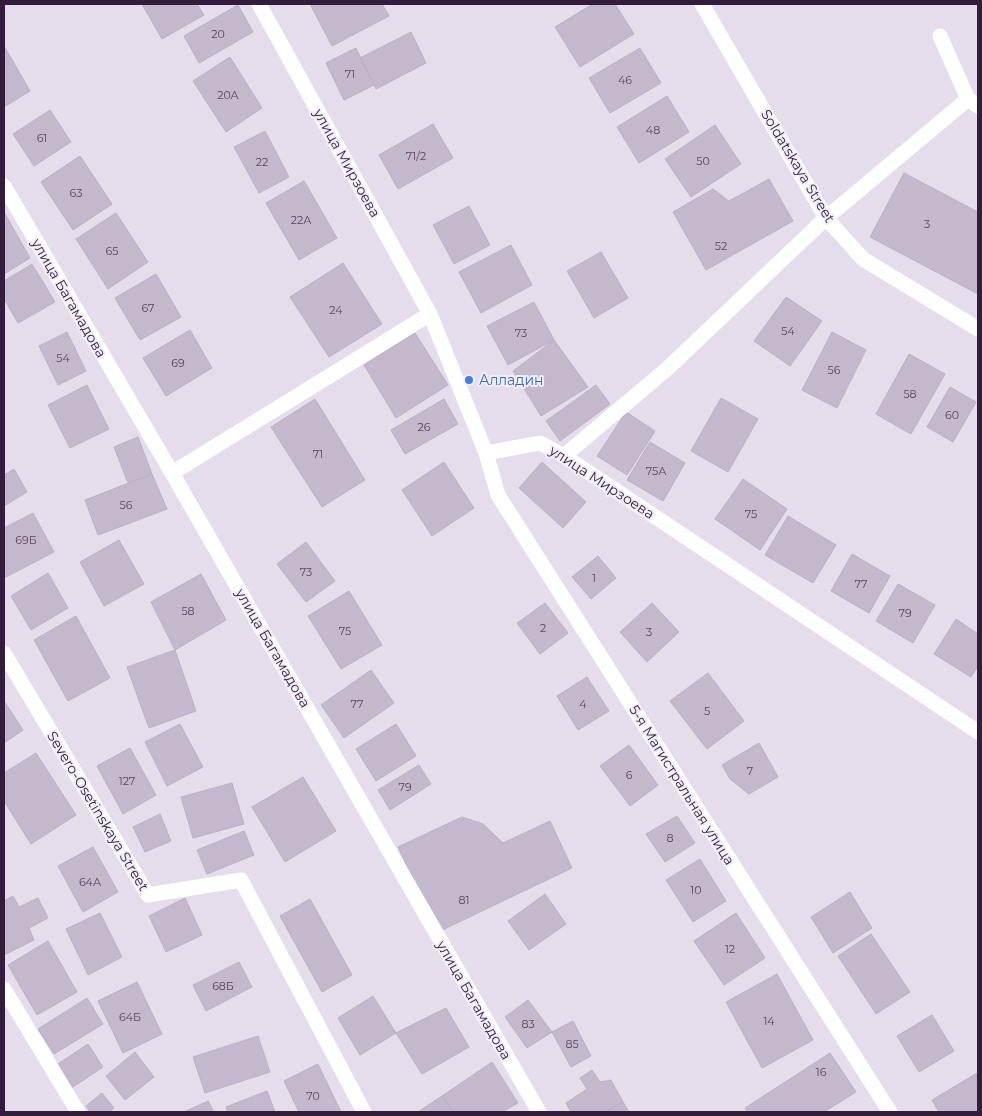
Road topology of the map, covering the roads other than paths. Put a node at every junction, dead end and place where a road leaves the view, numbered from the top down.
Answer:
1 (259, 4) edge
2 (702, 4) edge
3 (940, 36) dead end
4 (973, 102) edge
5 (4, 186) edge
6 (826, 218) junction
7 (430, 314) junction
8 (978, 329) edge
9 (486, 452) junction
10 (564, 456) junction
11 (172, 473) junction
12 (4, 653) edge
13 (978, 732) edge
14 (4, 989) edge
15 (78, 1112) edge
16 (364, 1112) edge
17 (539, 1112) edge
18 (890, 1112) edge

1 - 7 street, улица Мирзоева
2 - 6 street, Soldatskaya Street
3 - 4 street
4 - 6 street
5 - 11 street, улица Багамадова
6 - 8 street, Soldatskaya Street
6 - 10 street
7 - 9 street, улица Мирзоева
7 - 11 street
9 - 10 street, улица Мирзоева
9 - 18 street, 5-я Магистральная улица
10 - 13 street, улица Мирзоева
11 - 17 street, улица Багамадова
12 - 16 street, Severo-Osetinskaya Street
14 - 15 street

